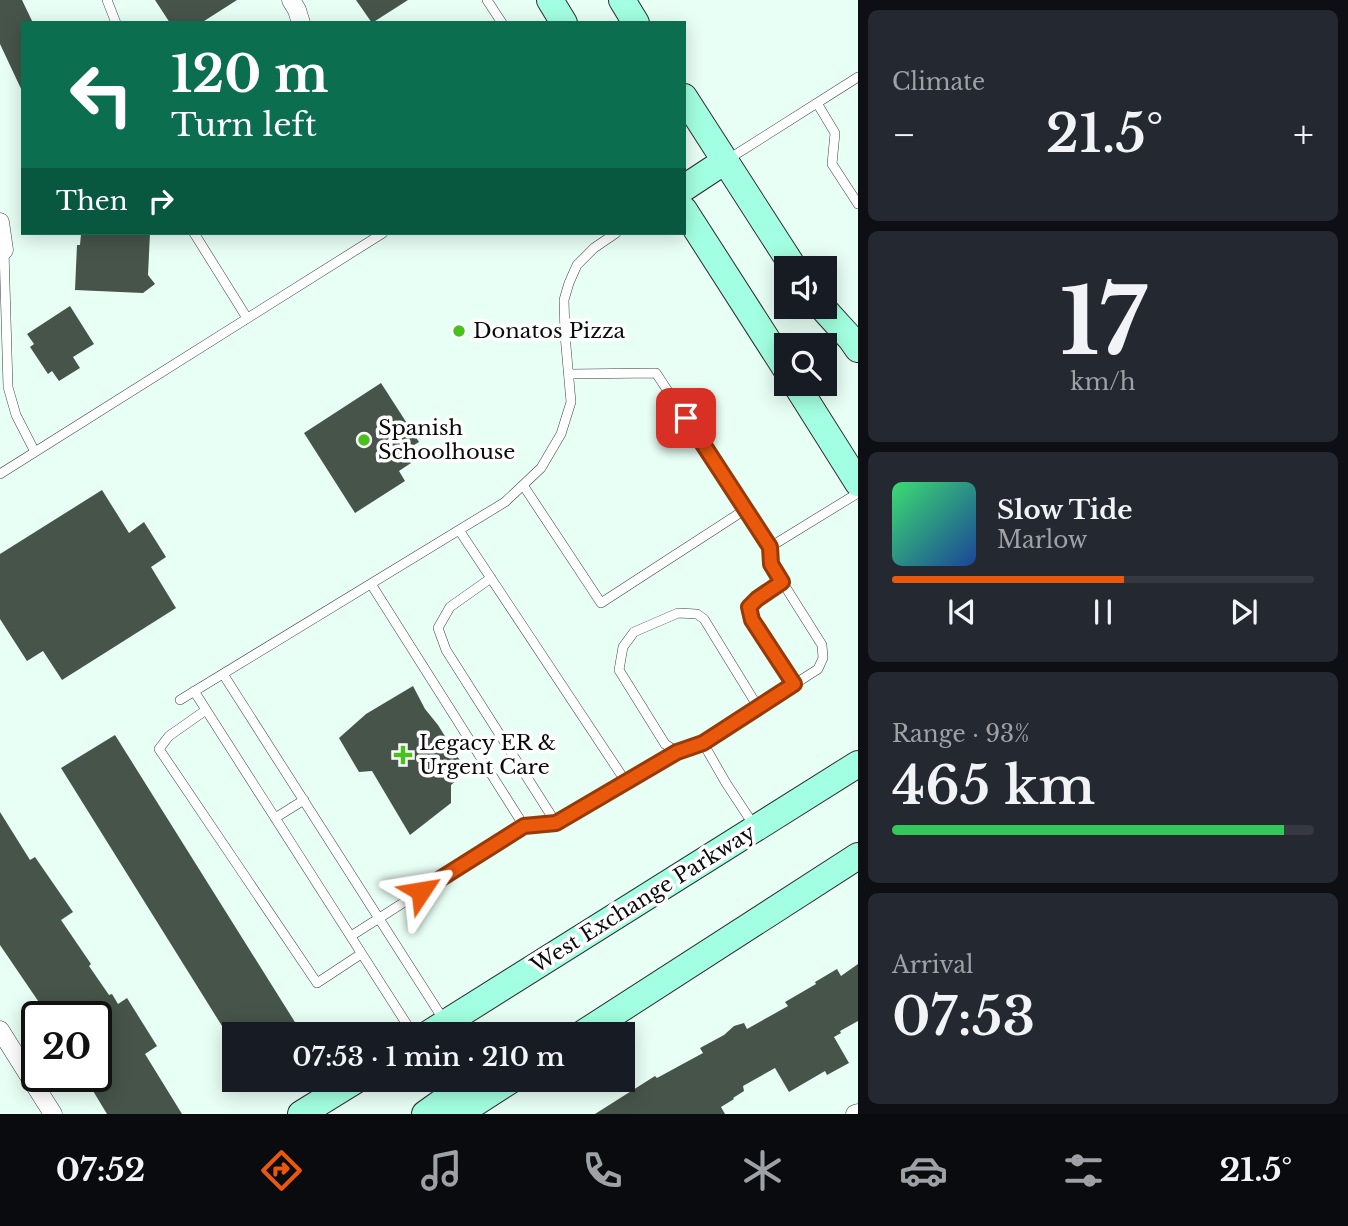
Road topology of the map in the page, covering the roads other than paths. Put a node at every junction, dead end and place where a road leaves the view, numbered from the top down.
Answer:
1 (107, 0) edge
2 (290, 0) edge
3 (487, 0) edge
4 (550, 0) edge
5 (622, 0) edge
6 (115, 21) edge
7 (300, 21) edge
8 (501, 21) edge
9 (563, 21) edge
10 (635, 21) edge
11 (858, 77) edge
12 (686, 100) edge
13 (817, 103) junction
14 (725, 161) junction
15 (686, 187) edge
16 (858, 204) edge
17 (686, 213) edge
18 (0, 222) edge
19 (195, 235) edge
20 (380, 235) edge
21 (613, 235) edge
22 (5, 250) joint
23 (786, 256) edge
24 (247, 318) junction
25 (834, 319) edge
26 (856, 341) edge
27 (774, 350) edge
28 (569, 374) junction
29 (802, 396) edge
30 (36, 452) junction
31 (0, 474) edge
32 (858, 483) edge
33 (523, 485) junction
34 (858, 493) edge
35 (746, 509) junction
36 (459, 530) junction
37 (770, 547) junction
38 (491, 578) junction
39 (782, 582) junction
40 (370, 584) junction
41 (223, 674) junction
42 (794, 684) junction
43 (194, 691) junction
44 (180, 700) dead end
45 (758, 707) junction
46 (206, 710) junction
47 (703, 743) junction
48 (677, 752) junction
49 (858, 764) edge
50 (626, 782) junction
51 (304, 800) junction
52 (275, 818) junction
53 (556, 823) junction
54 (524, 826) junction
55 (756, 828) junction
56 (858, 856) edge
57 (379, 918) junction
58 (351, 936) junction
59 (362, 954) junction
60 (405, 1022) edge
61 (438, 1022) edge
62 (457, 1022) edge
63 (601, 1022) edge
64 (0, 1030) edge
65 (337, 1092) edge
66 (452, 1092) edge
67 (492, 1092) edge
68 (53, 1114) edge
69 (301, 1114) edge
70 (425, 1114) edge
71 (458, 1114) edge

1 - 6 lane
2 - 7 street
3 - 8 lane
4 - 9 main road
5 - 10 main road
11 - 13 lane
12 - 14 main road
13 - 14 lane
13 - 16 lane
14 - 15 main road
14 - 23 main road
17 - 27 main road
18 - 22 street
19 - 24 lane
20 - 24 lane
21 - 28 lane
22 - 30 lane
24 - 30 lane
25 - 26 main road
28 - 33 lane
28 - 35 lane
29 - 32 main road
30 - 31 lane
33 - 35 lane
33 - 36 lane
34 - 37 lane
35 - 37 lane
36 - 38 lane
36 - 40 lane
37 - 39 lane
38 - 50 lane
38 - 53 lane
39 - 42 lane
39 - 42 lane
40 - 41 lane
40 - 54 lane
41 - 43 lane
41 - 51 lane
42 - 45 lane
43 - 44 lane
43 - 46 lane
45 - 47 lane
45 - 48 lane
46 - 52 lane
46 - 59 lane
47 - 48 lane
47 - 55 lane
48 - 50 lane
49 - 55 main road, West Exchange Parkway
50 - 53 lane
51 - 52 lane
51 - 57 lane
52 - 58 lane
53 - 54 lane
54 - 57 lane
55 - 62 main road, West Exchange Parkway
56 - 63 main road
57 - 58 lane
57 - 61 lane
58 - 59 lane
59 - 60 lane
64 - 68 street
65 - 69 main road
66 - 70 main road
67 - 71 main road

